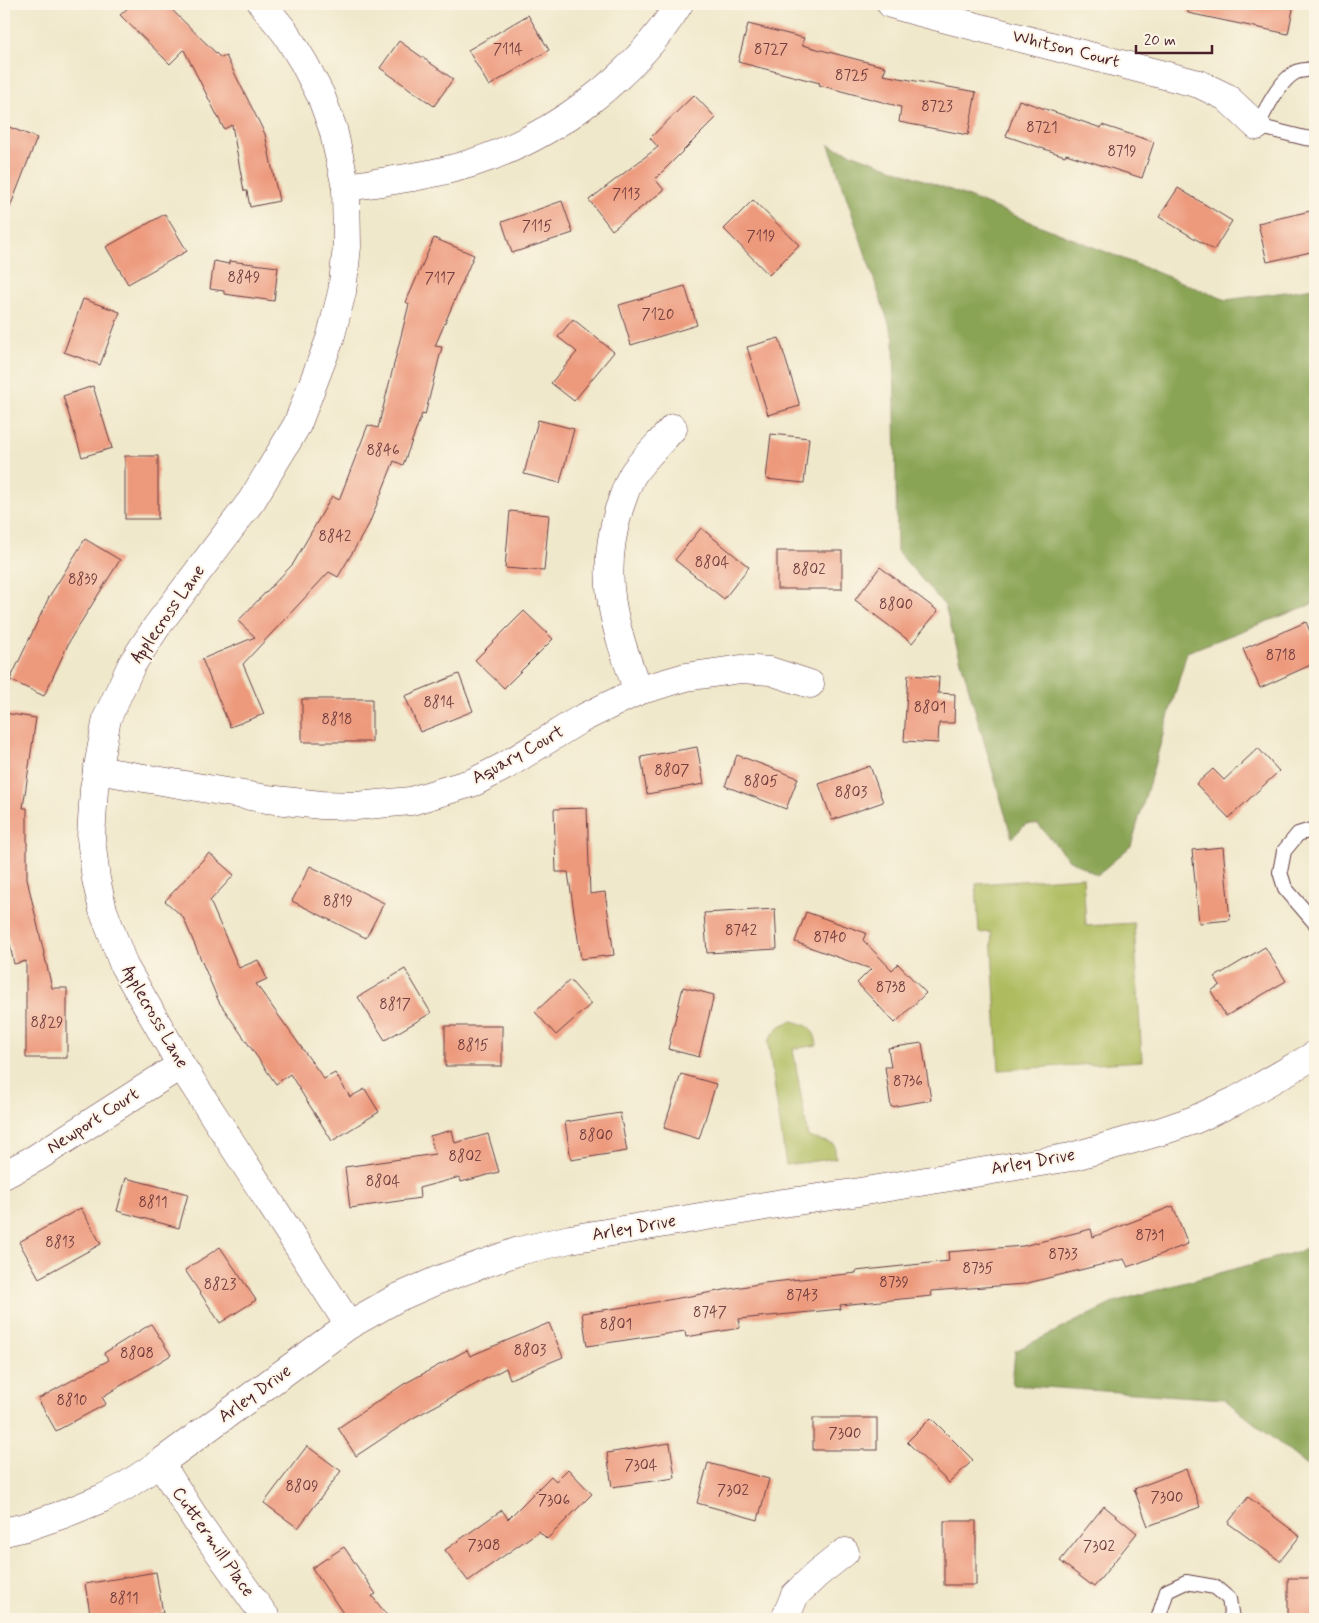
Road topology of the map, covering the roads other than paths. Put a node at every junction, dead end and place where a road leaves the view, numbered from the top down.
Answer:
1 (262, 4) edge
2 (679, 4) edge
3 (891, 4) edge
4 (1315, 68) edge
5 (1257, 126) junction
6 (1315, 139) edge
7 (346, 187) junction
8 (673, 428) dead end
9 (810, 684) dead end
10 (638, 691) junction
11 (97, 770) junction
12 (1315, 832) edge
13 (1315, 923) edge
14 (1315, 1055) edge
15 (181, 1065) junction
16 (4, 1176) edge
17 (349, 1326) junction
18 (160, 1463) junction
19 (4, 1532) edge
20 (845, 1552) dead end
21 (267, 1619) edge
22 (785, 1619) edge
23 (1158, 1619) edge
24 (1232, 1619) edge

1 - 7 street, Applecross Lane
2 - 7 street
3 - 5 street, Whitson Court
4 - 5 lane
5 - 6 lane
7 - 11 street, Applecross Lane
8 - 10 street
9 - 10 street, Aquary Court
10 - 11 street, Aquary Court
11 - 15 street, Applecross Lane
12 - 13 lane
14 - 17 street, Arley Drive
15 - 16 street, Newport Court
15 - 17 street, Applecross Lane
17 - 18 street, Arley Drive
18 - 19 street, Arley Drive
18 - 21 street, Cuttermill Place
20 - 22 street
23 - 24 lane

